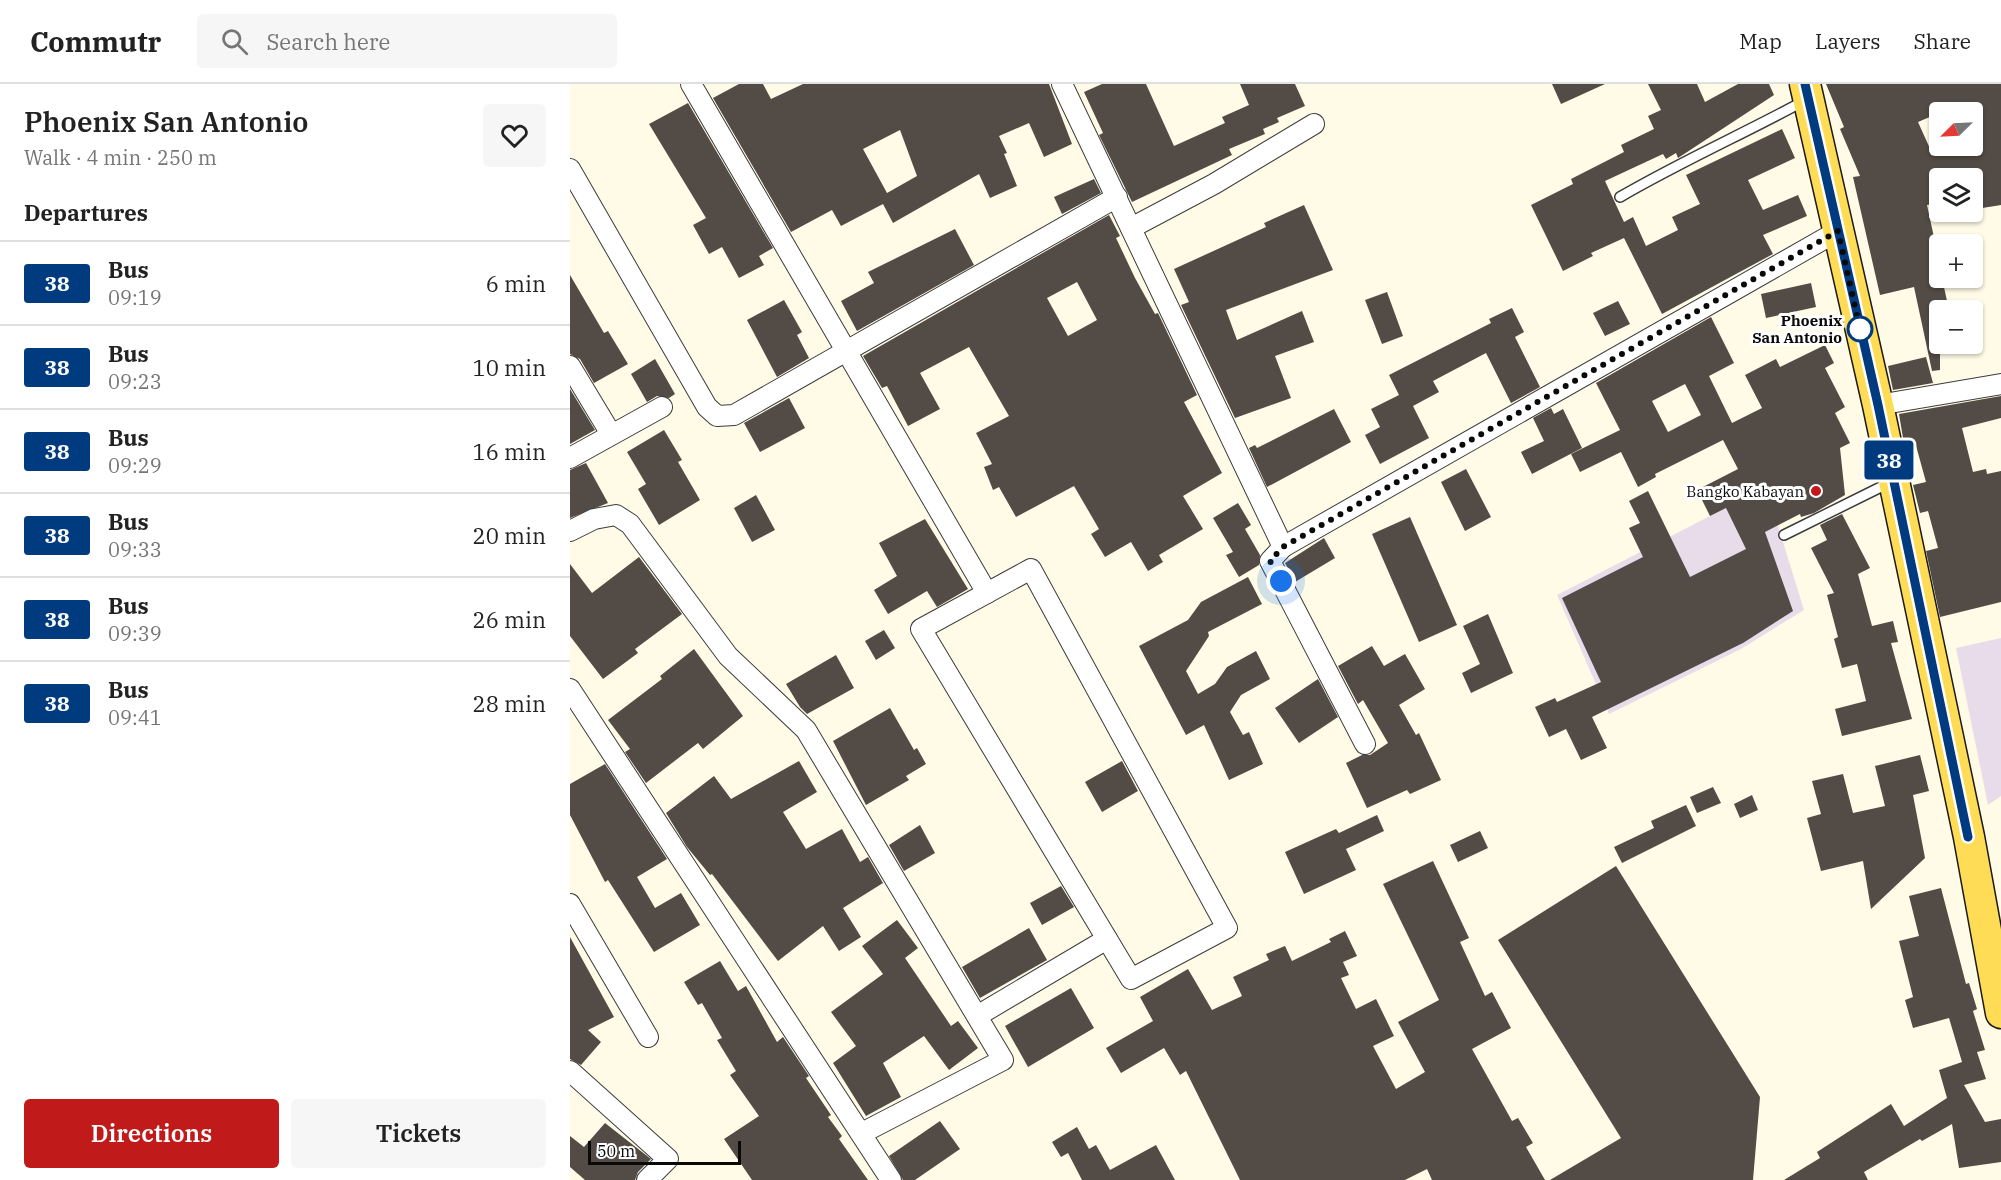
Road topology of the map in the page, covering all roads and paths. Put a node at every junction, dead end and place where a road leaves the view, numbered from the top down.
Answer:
1 (691, 84) edge
2 (1062, 84) edge
3 (1807, 91) edge
4 (1314, 124) dead end
5 (570, 169) edge
6 (1117, 197) junction
7 (1620, 197) dead end
8 (1131, 228) junction
9 (1838, 231) junction
10 (847, 351) junction
11 (570, 366) edge
12 (2001, 384) edge
13 (1878, 405) junction
14 (663, 407) dead end
15 (611, 434) junction
16 (570, 458) edge
17 (1893, 481) junction
18 (570, 531) edge
19 (1784, 536) dead end
20 (1283, 547) junction
21 (987, 593) junction
22 (570, 689) edge
23 (1365, 744) dead end
24 (570, 904) edge
25 (1107, 939) junction
26 (2001, 1012) edge
27 (977, 1016) junction
28 (648, 1037) dead end
29 (570, 1071) edge
30 (862, 1133) junction
31 (647, 1180) edge
32 (891, 1180) edge

1 - 10 street
2 - 6 street
3 - 7 lane
3 - 9 main road
4 - 8 street
5 - 10 street
6 - 8 street
6 - 10 street
8 - 20 street
9 - 13 main road
9 - 20 street
10 - 21 street
11 - 15 street
12 - 13 street
13 - 17 main road
14 - 15 street
15 - 16 street
17 - 19 lane
17 - 26 main road
18 - 27 street
20 - 23 street
21 - 25 street
21 - 25 street
22 - 30 street
24 - 28 street
25 - 27 street
27 - 30 street
29 - 31 street
30 - 32 street

